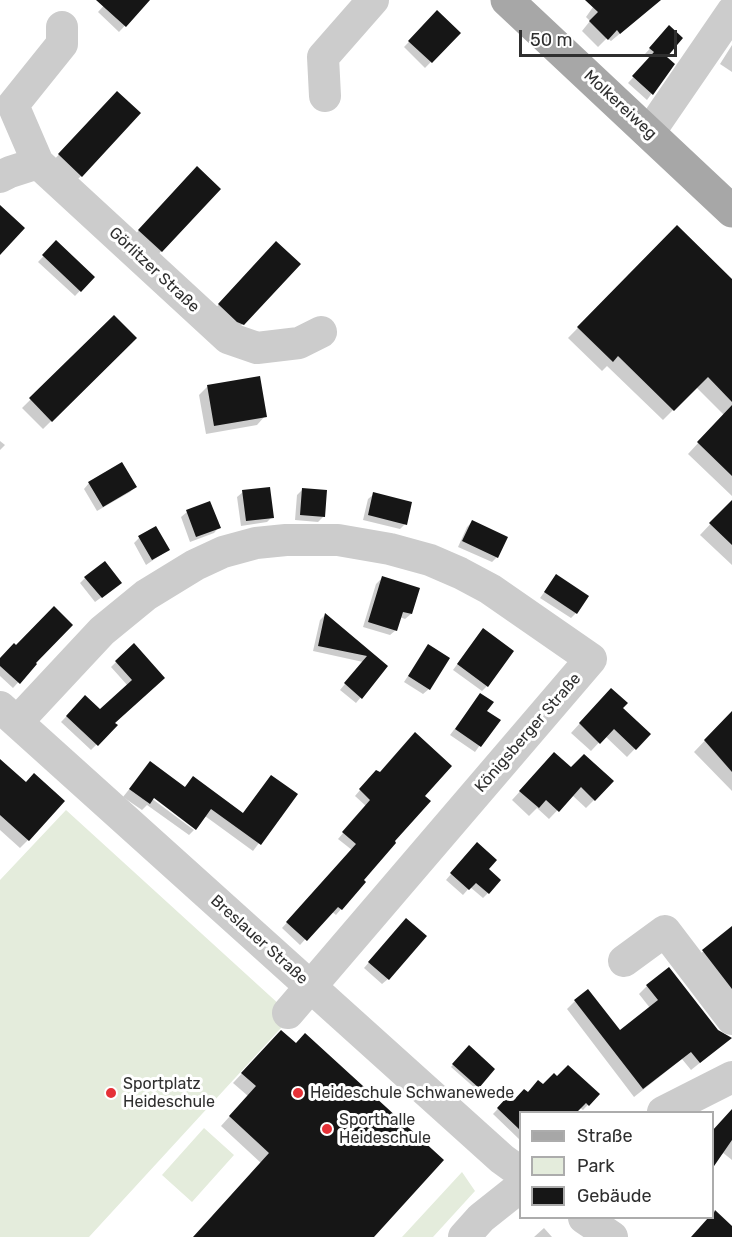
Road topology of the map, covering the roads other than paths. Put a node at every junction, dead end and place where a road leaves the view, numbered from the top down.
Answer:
1 (373, 0) edge
2 (507, 0) edge
3 (732, 12) edge
4 (62, 27) dead end
5 (325, 96) dead end
6 (650, 133) junction
7 (38, 163) junction
8 (0, 177) edge
9 (732, 211) edge
10 (321, 332) dead end
11 (9, 714) edge
12 (624, 961) dead end
13 (310, 986) junction
14 (288, 1013) dead end
15 (732, 1019) edge
16 (732, 1077) edge
17 (667, 1111) edge
18 (519, 1171) edge
19 (519, 1188) edge
20 (585, 1219) edge
21 (464, 1237) edge
22 (612, 1237) edge

1 - 5 street
2 - 6 main road, Molkereiweg
3 - 6 street
4 - 7 street
6 - 9 main road, Molkereiweg
7 - 8 street
7 - 10 street, Görlitzer Straße
11 - 13 street, Breslauer Straße
11 - 13 street, Königsberger Straße
12 - 15 street
13 - 14 street
13 - 18 street, Breslauer Straße
16 - 17 street
19 - 21 street
20 - 22 street

